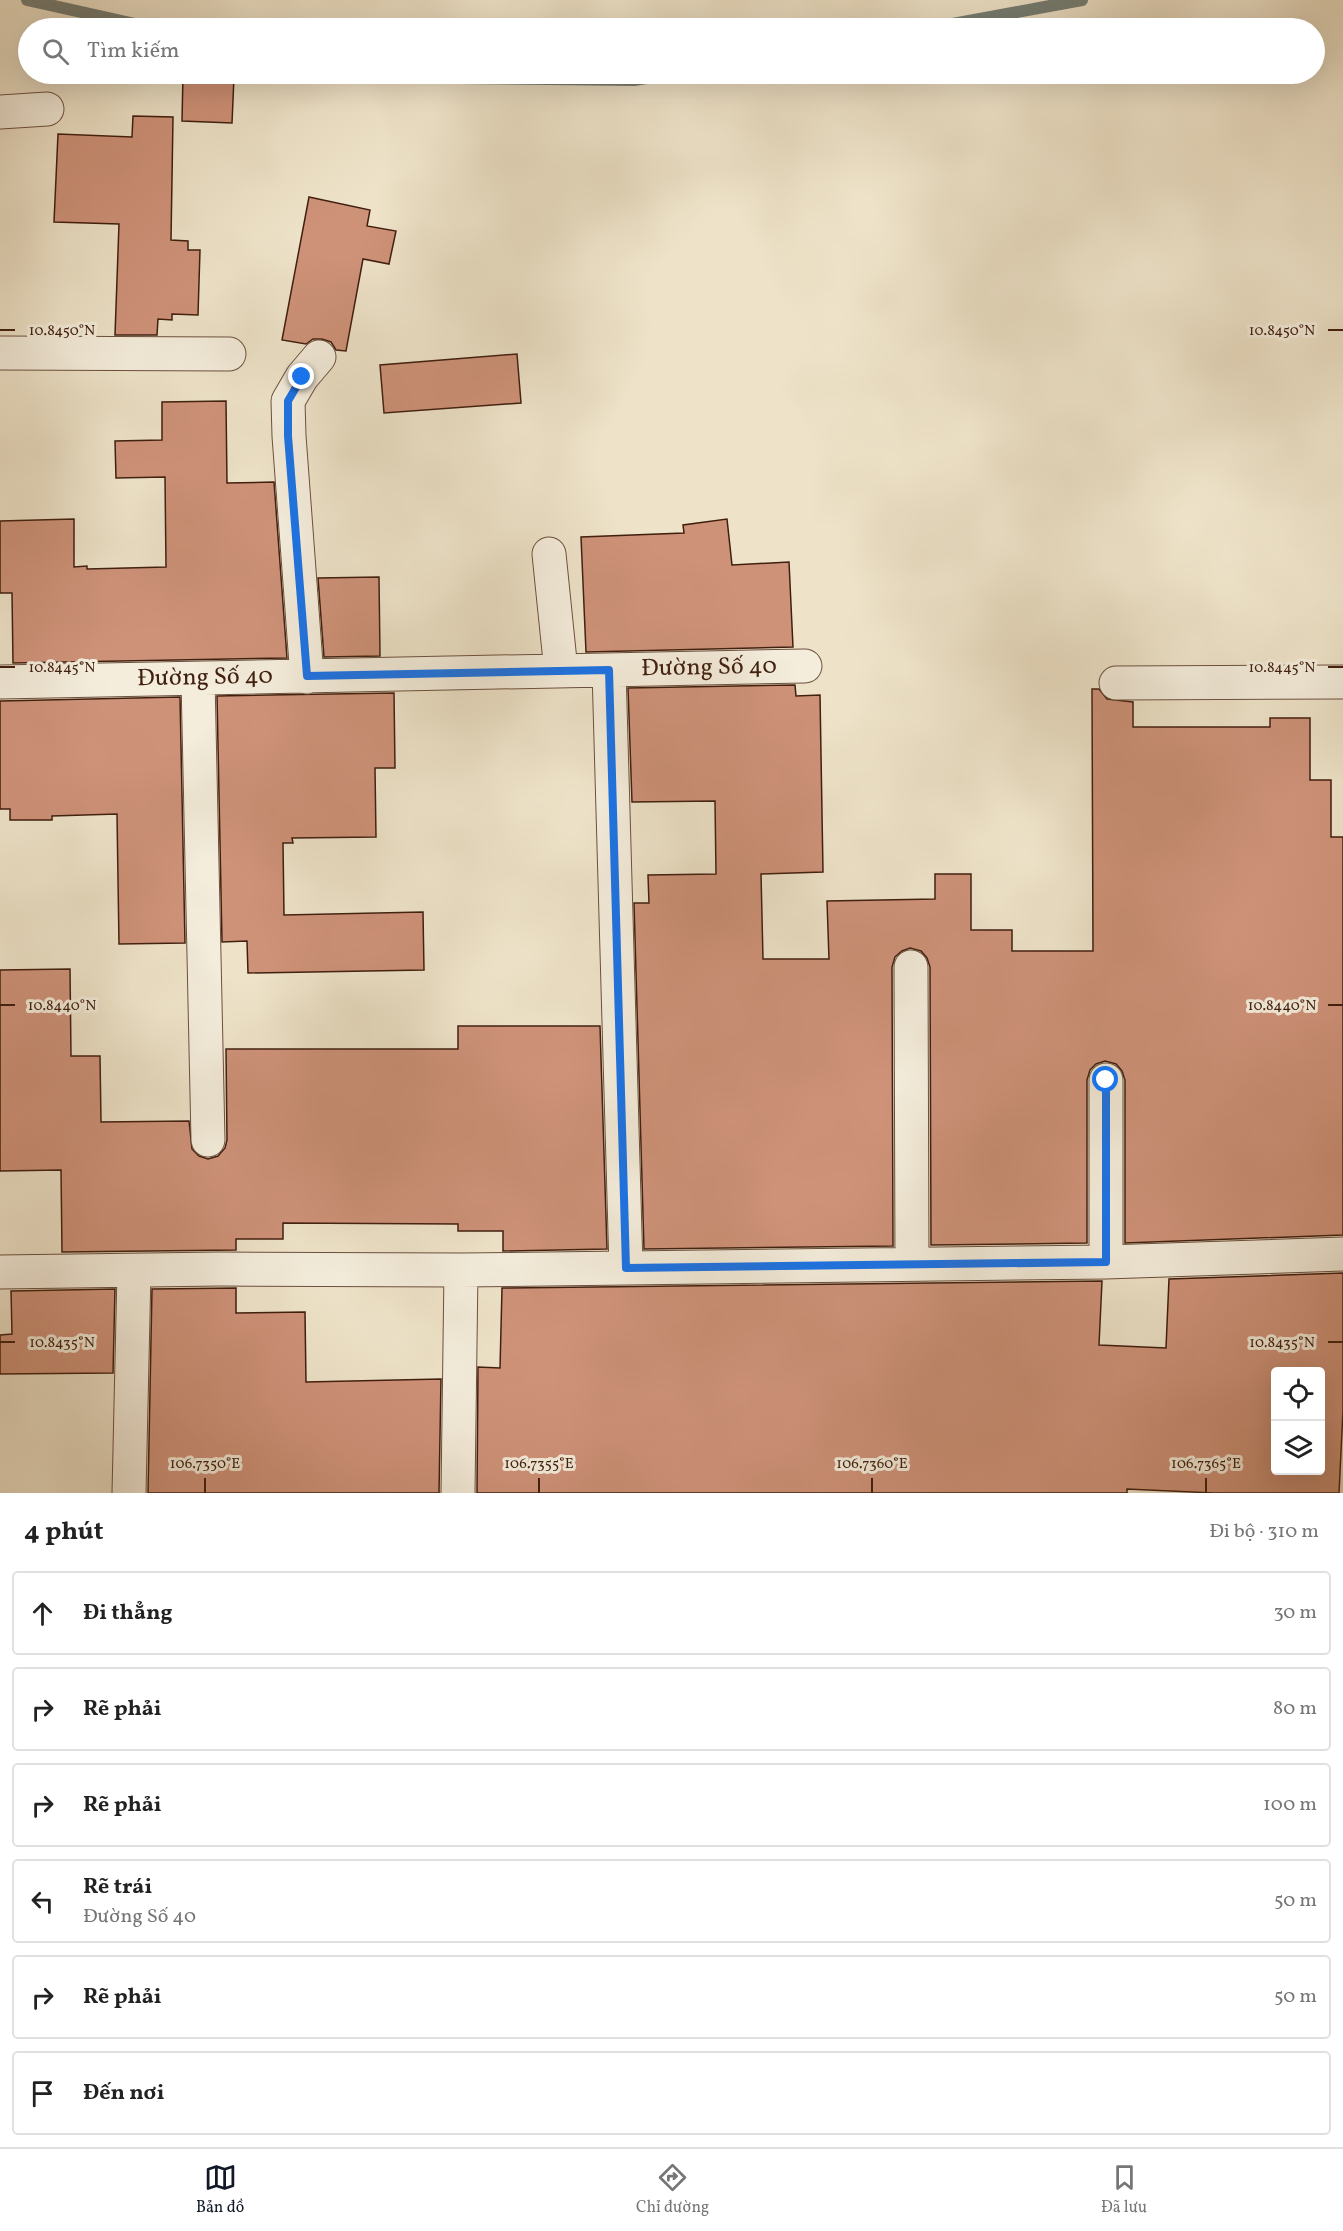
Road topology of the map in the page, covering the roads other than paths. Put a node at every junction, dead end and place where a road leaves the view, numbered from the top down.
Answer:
1 (47, 109) dead end
2 (0, 112) edge
3 (0, 353) edge
4 (229, 354) dead end
5 (319, 357) dead end
6 (549, 554) dead end
7 (806, 666) dead end
8 (609, 670) junction
9 (561, 671) junction
10 (307, 676) junction
11 (198, 679) junction
12 (0, 682) edge
13 (1343, 682) edge
14 (1116, 683) dead end
15 (911, 967) dead end
16 (1106, 1080) dead end
17 (208, 1140) dead end
18 (1343, 1254) edge
19 (1106, 1262) junction
20 (912, 1264) junction
21 (626, 1268) junction
22 (461, 1270) junction
23 (0, 1272) edge
24 (134, 1272) junction
25 (129, 1493) edge
26 (458, 1493) edge

1 - 2 street
3 - 4 street
5 - 10 street
6 - 9 street
7 - 8 street, Đường Số 40
8 - 9 street, Đường Số 40
8 - 21 street
9 - 10 street, Đường Số 40
10 - 11 street, Đường Số 40
11 - 12 street, Đường Số 40
11 - 17 street
13 - 14 street
15 - 20 street
16 - 19 street
18 - 19 street
19 - 20 street
20 - 21 street
21 - 22 street
22 - 24 street
22 - 26 street
23 - 24 street
24 - 25 street

